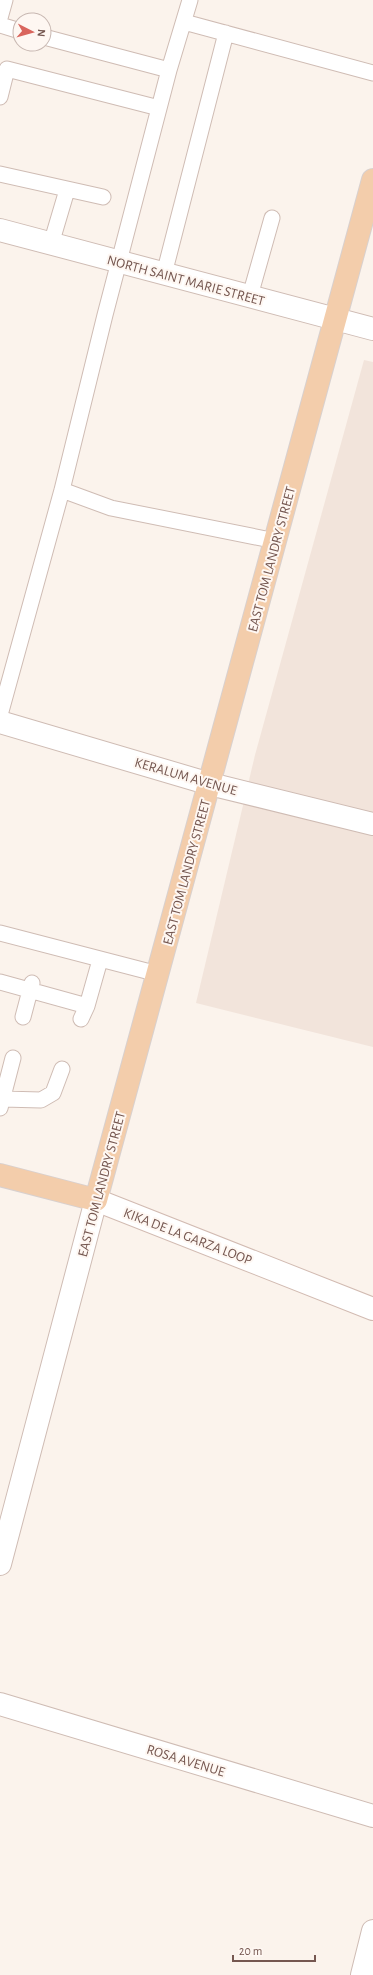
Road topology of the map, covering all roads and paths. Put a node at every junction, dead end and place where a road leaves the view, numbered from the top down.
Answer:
1 (5, 0) edge
2 (190, 0) edge
3 (0, 18) edge
4 (184, 22) junction
5 (0, 25) edge
6 (12, 29) edge
7 (226, 33) junction
8 (52, 39) edge
9 (4, 68) edge
10 (169, 70) junction
11 (373, 73) edge
12 (0, 97) edge
13 (159, 108) junction
14 (0, 174) edge
15 (373, 180) edge
16 (67, 190) junction
17 (103, 197) dead end
18 (272, 218) dead end
19 (0, 230) edge
20 (51, 244) junction
21 (120, 262) junction
22 (164, 274) junction
23 (250, 296) junction
24 (336, 320) junction
25 (373, 329) edge
26 (62, 490) junction
27 (276, 541) junction
28 (0, 716) edge
29 (0, 722) edge
30 (210, 784) junction
31 (373, 824) edge
32 (3, 938) edge
33 (100, 960) junction
34 (158, 974) junction
35 (0, 982) edge
36 (31, 987) junction
37 (23, 1017) dead end
38 (13, 1058) dead end
39 (62, 1069) dead end
40 (1, 1104) edge
41 (0, 1175) edge
42 (96, 1200) junction
43 (373, 1309) edge
44 (0, 1564) edge
45 (0, 1704) edge
46 (373, 1816) edge
47 (373, 1931) edge
48 (362, 1975) edge

1 - 3 lane
2 - 4 lane
4 - 7 lane
4 - 10 lane
5 - 6 lane
7 - 11 lane
7 - 22 lane
8 - 10 lane
9 - 12 lane
9 - 13 lane
10 - 13 lane
13 - 21 lane
14 - 16 lane
15 - 24 main road, EAST TOM LANDRY STREET
16 - 17 lane
16 - 20 lane
18 - 23 lane
19 - 20 street, NORTH SAINT MARIE STREET
20 - 21 street, NORTH SAINT MARIE STREET
21 - 22 street, NORTH SAINT MARIE STREET
21 - 26 lane
22 - 23 street, NORTH SAINT MARIE STREET
23 - 24 street, NORTH SAINT MARIE STREET
24 - 25 street, NORTH SAINT MARIE STREET
24 - 27 main road, EAST TOM LANDRY STREET
26 - 27 lane
26 - 28 lane
27 - 30 main road, EAST TOM LANDRY STREET
29 - 30 street, KERALUM AVENUE
30 - 31 street, KERALUM AVENUE
30 - 34 main road, EAST TOM LANDRY STREET
32 - 33 lane
33 - 34 lane
33 - 36 lane
34 - 42 main road, EAST TOM LANDRY STREET
35 - 36 lane
36 - 37 lane
38 - 40 lane
39 - 40 lane
41 - 42 main road, KIKA DE LA GARZA LOOP
42 - 43 street, KIKA DE LA GARZA LOOP
42 - 44 street, EAST TOM LANDRY STREET
45 - 46 street, ROSA AVENUE
47 - 48 street

